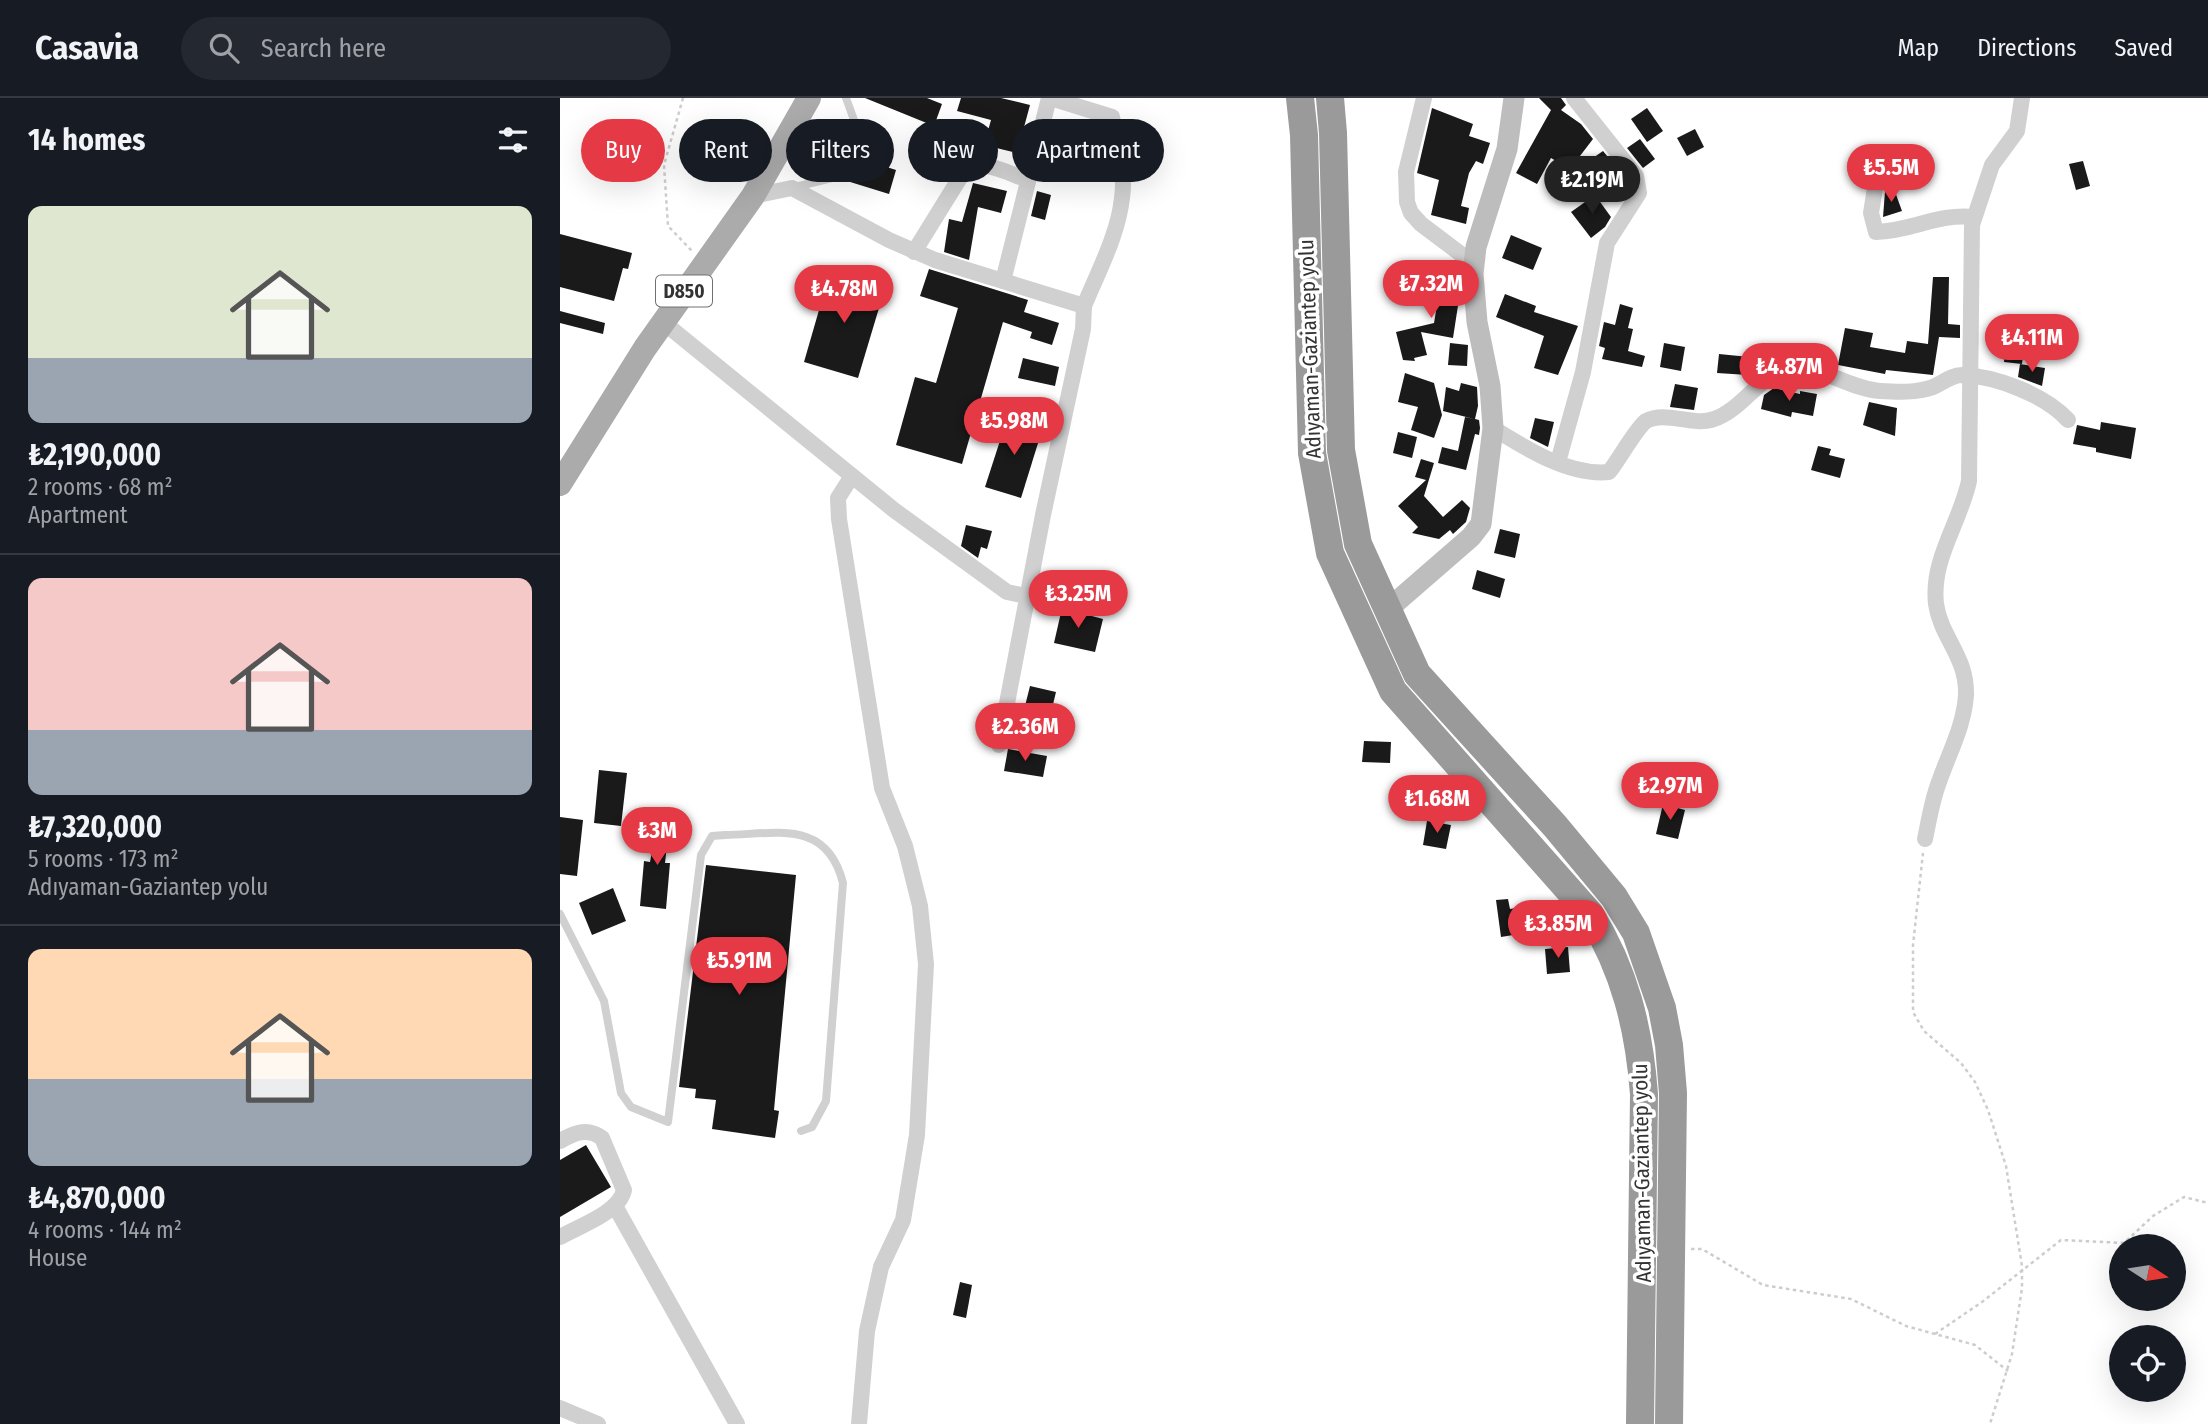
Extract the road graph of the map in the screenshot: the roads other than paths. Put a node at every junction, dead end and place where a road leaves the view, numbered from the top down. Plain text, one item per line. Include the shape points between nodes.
1 (809, 98) edge
2 (846, 98) edge
3 (1050, 98) edge
4 (1300, 98) edge
5 (1330, 98) edge
6 (1424, 98) edge
7 (1514, 98) edge
8 (1574, 98) edge
9 (2022, 98) edge
10 (1044, 119) edge
11 (1012, 175) edge
12 (1028, 182) edge
13 (1876, 182) dead end
14 (792, 188) junction
15 (753, 196) junction
16 (1974, 217) junction
17 (1905, 229) junction
18 (1907, 246) dead end
19 (914, 251) junction
20 (1474, 264) junction
21 (1003, 281) junction
22 (1084, 306) junction
23 (663, 322) junction
24 (1972, 377) junction
25 (2068, 421) dead end
26 (1493, 428) junction
27 (1558, 462) junction
28 (852, 477) junction
29 (560, 484) edge
30 (1027, 596) junction
31 (1387, 610) junction
32 (999, 745) dead end
33 (1925, 839) road end
34 (560, 914) edge
35 (801, 1131) dead end
36 (560, 1141) edge
37 (615, 1206) junction
38 (560, 1237) edge
39 (560, 1408) edge
40 (598, 1424) edge
41 (737, 1424) edge
42 (859, 1424) edge
43 (1640, 1424) edge
44 (1669, 1424) edge

1 - 15 main road, D850
2 - 14 lane via 858,131 841,170 832,178
3 - 10 street
3 - 22 street via 1112,117 1119,154 1123,196 1117,225
4 - 43 highway, Adıyaman-Gaziantep yolu via 1312,453 1331,553 1393,691 1590,914 1610,946 1634,1015 1644,1094
5 - 31 highway, Adıyaman-Gaziantep yolu via 1341,450 1358,544
6 - 20 street via 1406,172 1407,202 1422,224
7 - 20 street via 1507,149
8 - 27 street via 1640,185 1607,243 1583,372
9 - 16 street via 2017,131 1992,166
11 - 19 street via 973,164 966,168
12 - 21 street
13 - 17 street via 1871,213 1876,232
14 - 15 street
14 - 19 street
15 - 23 main road, D850
16 - 17 street via 1952,215
16 - 24 street via 1969,298
17 - 18 street
19 - 21 street
20 - 26 street via 1476,322 1490,386
21 - 22 street
22 - 30 street
23 - 28 street
23 - 29 main road, D850
24 - 25 street via 1999,382 2059,411
24 - 27 street via 1947,378 1923,390 1880,391 1854,388 1812,369 1793,368 1774,374 1729,412 1712,420 1656,418 1645,422 1609,472 1586,472
24 - 33 street via 1969,481 1939,559 1936,601 1939,619 1960,656 1966,697
26 - 27 street
26 - 31 street via 1482,524
28 - 30 street via 1007,592
28 - 42 street via 838,498 839,519 883,788 917,894 926,964 917,1135 902,1220 881,1267 867,1331
30 - 32 street
31 - 44 highway, Adıyaman-Gaziantep yolu via 1418,674 1614,897 1651,969 1669,1045 1673,1093
34 - 35 lane via 604,1001 621,1093 631,1107 668,1122 701,855 706,845 712,836 724,835 806,834 819,841 835,858 843,883 826,1101 812,1128
36 - 37 street via 585,1131 601,1138 622,1180 622,1199
37 - 38 street
37 - 41 street
39 - 40 street

